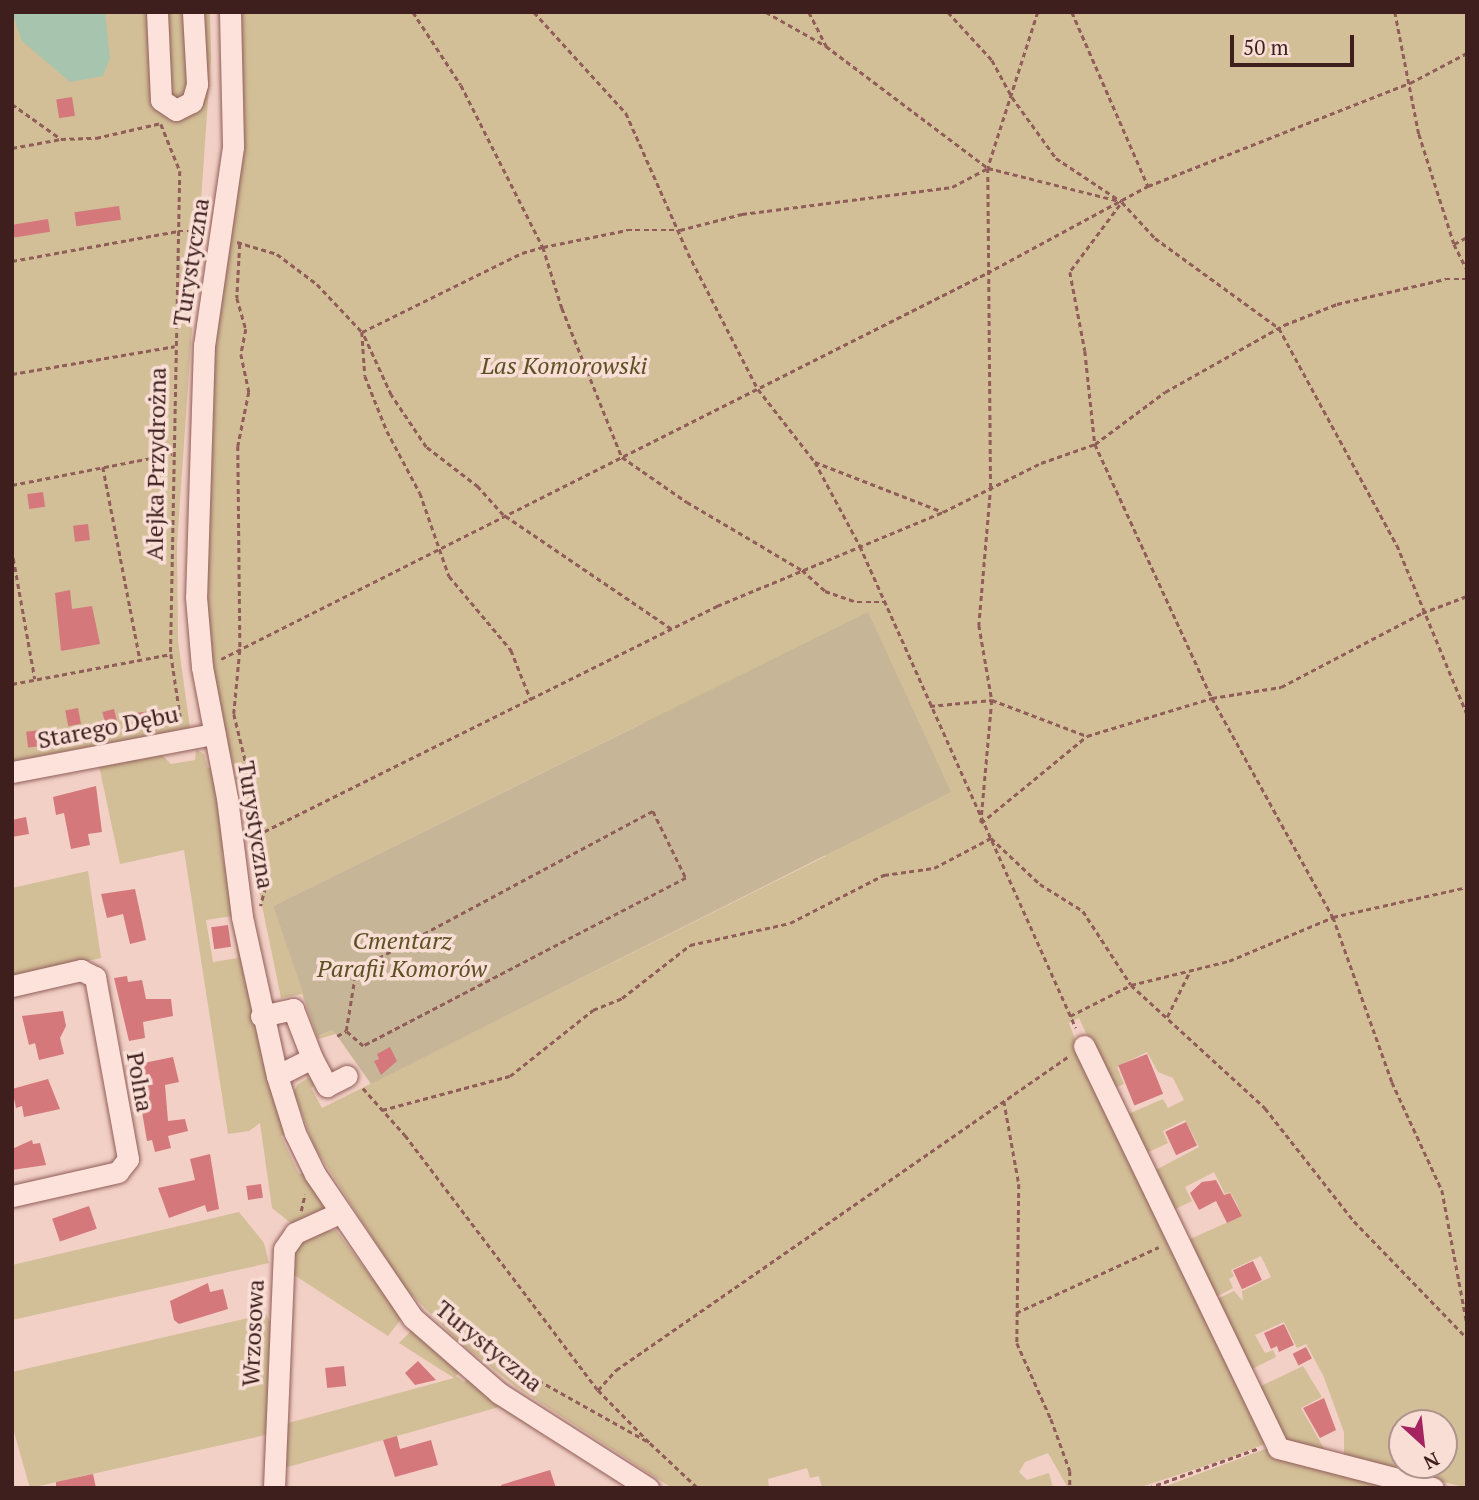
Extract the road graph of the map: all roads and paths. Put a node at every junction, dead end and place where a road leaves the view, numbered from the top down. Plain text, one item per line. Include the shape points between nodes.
1 (157, 12) edge
2 (193, 12) edge
3 (230, 12) edge
4 (414, 12) edge
5 (534, 12) edge
6 (766, 12) edge
7 (809, 12) edge
8 (948, 12) edge
9 (1038, 12) edge
10 (1072, 12) edge
11 (1395, 12) edge
12 (826, 46) junction
13 (1467, 53) edge
14 (1410, 83) junction
15 (1012, 97) junction
16 (12, 104) edge
17 (61, 139) junction
18 (12, 148) edge
19 (988, 168) junction
20 (1149, 186) junction
21 (1122, 202) junction
22 (680, 230) junction
23 (178, 231) junction
24 (197, 231) dead end
25 (1467, 237) edge
26 (231, 240) junction
27 (1454, 244) junction
28 (543, 247) junction
29 (12, 261) edge
30 (1467, 269) edge
31 (987, 273) junction
32 (1467, 279) edge
33 (1279, 328) junction
34 (362, 332) junction
35 (175, 346) junction
36 (12, 374) edge
37 (758, 389) junction
38 (1095, 444) junction
39 (172, 454) junction
40 (622, 457) junction
41 (815, 461) junction
42 (103, 467) junction
43 (12, 485) edge
44 (991, 486) junction
45 (943, 512) junction
46 (503, 515) junction
47 (860, 546) junction
48 (440, 548) junction
49 (12, 550) edge
50 (802, 570) junction
51 (1467, 596) edge
52 (885, 602) junction
53 (1422, 613) junction
54 (671, 629) junction
55 (240, 650) junction
56 (172, 654) junction
57 (140, 659) junction
58 (202, 667) junction
59 (35, 679) junction
60 (12, 684) edge
61 (1212, 698) junction
62 (531, 700) junction
63 (992, 700) junction
64 (930, 706) junction
65 (1467, 714) edge
66 (182, 725) dead end
67 (214, 734) junction
68 (1087, 736) junction
69 (12, 772) edge
70 (981, 823) junction
71 (263, 833) junction
72 (992, 838) junction
73 (248, 839) dead end
74 (1467, 887) edge
75 (259, 909) dead end
76 (1333, 917) junction
77 (1190, 971) junction
78 (1131, 985) junction
79 (12, 986) edge
80 (261, 1016) junction
81 (1070, 1016) junction
82 (1167, 1017) junction
83 (346, 1031) junction
84 (337, 1036) dead end
85 (1084, 1046) junction
86 (312, 1058) junction
87 (277, 1076) junction
88 (355, 1082) joint
89 (1004, 1100) junction
90 (382, 1110) junction
91 (305, 1191) dead end
92 (12, 1196) edge
93 (339, 1213) junction
94 (293, 1235) junction
95 (1175, 1240) junction
96 (1016, 1313) junction
97 (1467, 1324) edge
98 (1467, 1338) edge
99 (465, 1339) dead end
100 (598, 1390) junction
101 (650, 1443) junction
102 (1275, 1445) junction
103 (274, 1488) edge
104 (648, 1488) edge
105 (698, 1488) edge
106 (1070, 1488) edge
107 (1148, 1488) edge
108 (1433, 1488) edge

1 - 2 street via 161,100 176,110 185,108 195,94
3 - 26 street, Turystyczna
4 - 28 path via 461,85
5 - 22 path via 626,113
6 - 12 path
7 - 12 path
8 - 15 path via 992,60
9 - 15 path
10 - 20 path
11 - 14 path
12 - 19 path
13 - 14 path
14 - 20 path
14 - 27 path via 1419,134
15 - 19 path
15 - 21 path via 1056,158
16 - 17 path
17 - 18 path
17 - 23 path, Alejka Przydrożna via 96,138 161,123 180,171
19 - 21 path
19 - 22 path via 952,187 742,214
19 - 31 path
20 - 21 path
21 - 31 path
21 - 33 path via 1155,238
21 - 38 path via 1070,272 1086,351
22 - 28 path via 627,230
22 - 37 path
23 - 24 path
23 - 29 path
23 - 35 path, Alejka Przydrożna
25 - 27 path
26 - 34 path via 277,254 317,284
26 - 55 path via 237,298 246,329 241,354 249,393 237,469
26 - 58 street, Turystyczna via 204,345 196,597
27 - 30 path
28 - 34 path
28 - 40 path via 562,308
31 - 37 path
31 - 44 path
32 - 33 path via 1445,279 1337,304
33 - 38 path via 1165,392
33 - 53 path via 1397,545
34 - 46 path via 391,395 426,447 478,487
34 - 48 path via 365,376 420,493
35 - 36 path
35 - 39 path, Alejka Przydrożna
37 - 40 path
37 - 41 path
38 - 44 path
38 - 61 path
39 - 42 path
39 - 56 path, Alejka Przydrożna
40 - 46 path
40 - 50 path via 687,502
41 - 45 path
41 - 47 path
42 - 43 path
42 - 57 path
44 - 45 path
44 - 63 path via 979,625
45 - 47 path
46 - 48 path
46 - 54 path
47 - 50 path
47 - 52 path
48 - 55 path
48 - 62 path via 449,576 511,650
49 - 59 path
50 - 52 path via 825,592 857,602
50 - 54 path
51 - 53 path
52 - 64 path
53 - 61 path via 1281,687
53 - 65 path
54 - 62 path
55 - 58 path
55 - 71 path via 234,714
56 - 57 path
56 - 66 path, Alejka Przydrożna
57 - 59 path
58 - 67 street, Turystyczna
59 - 60 path
61 - 68 path
61 - 76 path
62 - 71 path
63 - 64 path
63 - 68 path
63 - 70 path
64 - 70 path
67 - 69 street, Starego Dębu
67 - 80 street, Turystyczna
68 - 70 path
70 - 72 path
71 - 73 path
71 - 75 path via 268,879
72 - 78 path via 1040,884 1083,911
72 - 81 path
72 - 90 path via 934,868 884,875 790,923 690,945 622,998 593,1010 510,1076
74 - 76 path
76 - 77 path via 1229,961
76 - 97 path via 1392,1082 1442,1190
77 - 78 path
77 - 82 path
78 - 81 path
78 - 82 path
79 - 92 street, Polna via 81,970 95,976 128,1159 118,1172
80 - 86 street via 293,1009
80 - 87 street, Turystyczna
81 - 85 path
82 - 98 path via 1265,1108 1354,1221
83 - 83 path via 363,1046 687,878 653,811 356,970
83 - 84 path
85 - 89 path
85 - 95 street
86 - 87 street
86 - 88 street via 327,1086
87 - 93 street, Turystyczna via 297,1138
88 - 90 path
89 - 96 path via 1019,1184
89 - 100 path via 616,1370
90 - 100 path
91 - 94 path
93 - 94 street
93 - 104 street, Turystyczna via 393,1293 445,1349 499,1393
94 - 103 street, Wrzosowa via 283,1256
95 - 96 path
95 - 102 street
96 - 106 path via 1017,1343 1051,1419 1070,1471
99 - 101 path
100 - 101 path
101 - 105 path
102 - 107 path
102 - 108 street

